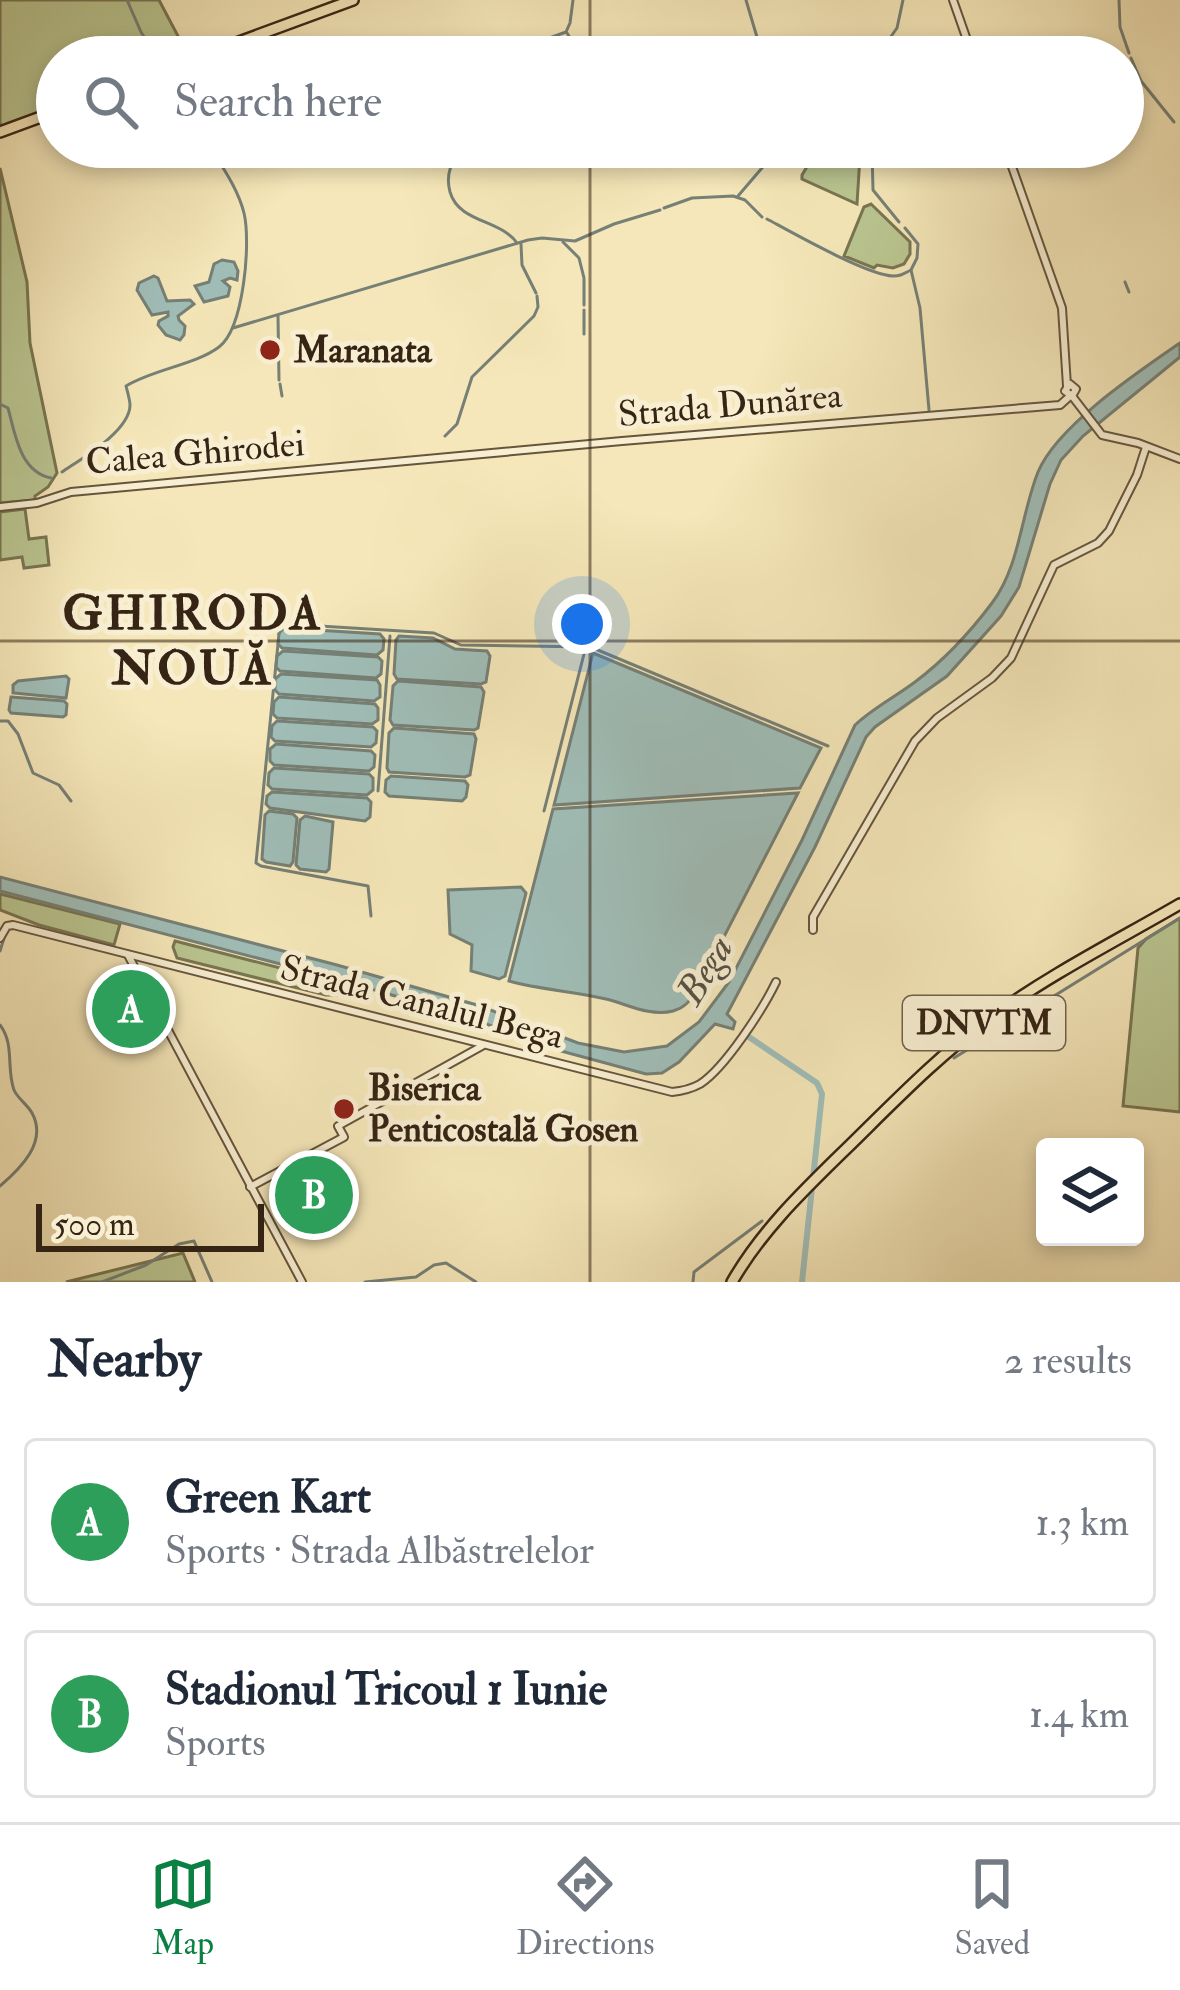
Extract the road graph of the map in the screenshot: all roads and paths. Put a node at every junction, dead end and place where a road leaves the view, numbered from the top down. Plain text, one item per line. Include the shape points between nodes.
1 (353, 0) edge
2 (364, 0) edge
3 (953, 0) edge
4 (256, 36) edge
5 (267, 36) edge
6 (966, 36) edge
7 (36, 121) edge
8 (0, 134) edge
9 (1012, 168) edge
10 (1071, 394) junction
11 (1146, 447) junction
12 (1180, 459) edge
13 (398, 462) joint
14 (0, 507) edge
15 (1180, 904) edge
16 (813, 930) dead end
17 (0, 938) edge
18 (128, 955) junction
19 (776, 982) dead end
20 (482, 1046) junction
21 (250, 1187) junction
22 (302, 1282) edge
23 (732, 1282) edge

1 - 4 main road
2 - 5 main road
3 - 6 street
7 - 8 main road
9 - 10 street via 1062,308
10 - 11 street via 1100,432
10 - 13 street, Strada Dunărea via 1060,405
11 - 12 street
11 - 16 street via 1109,531 1052,568 1011,658 908,752 813,917
13 - 14 street, Calea Ghirodei via 71,492
15 - 23 main road, DNVTM via 986,1021 800,1193
17 - 18 street, Strada Canalul Bega via 13,925
18 - 20 street, Strada Canalul Bega
18 - 21 street
19 - 20 street, Strada Canalul Bega via 712,1073 685,1090
20 - 21 street via 338,1126 344,1137
21 - 22 street

